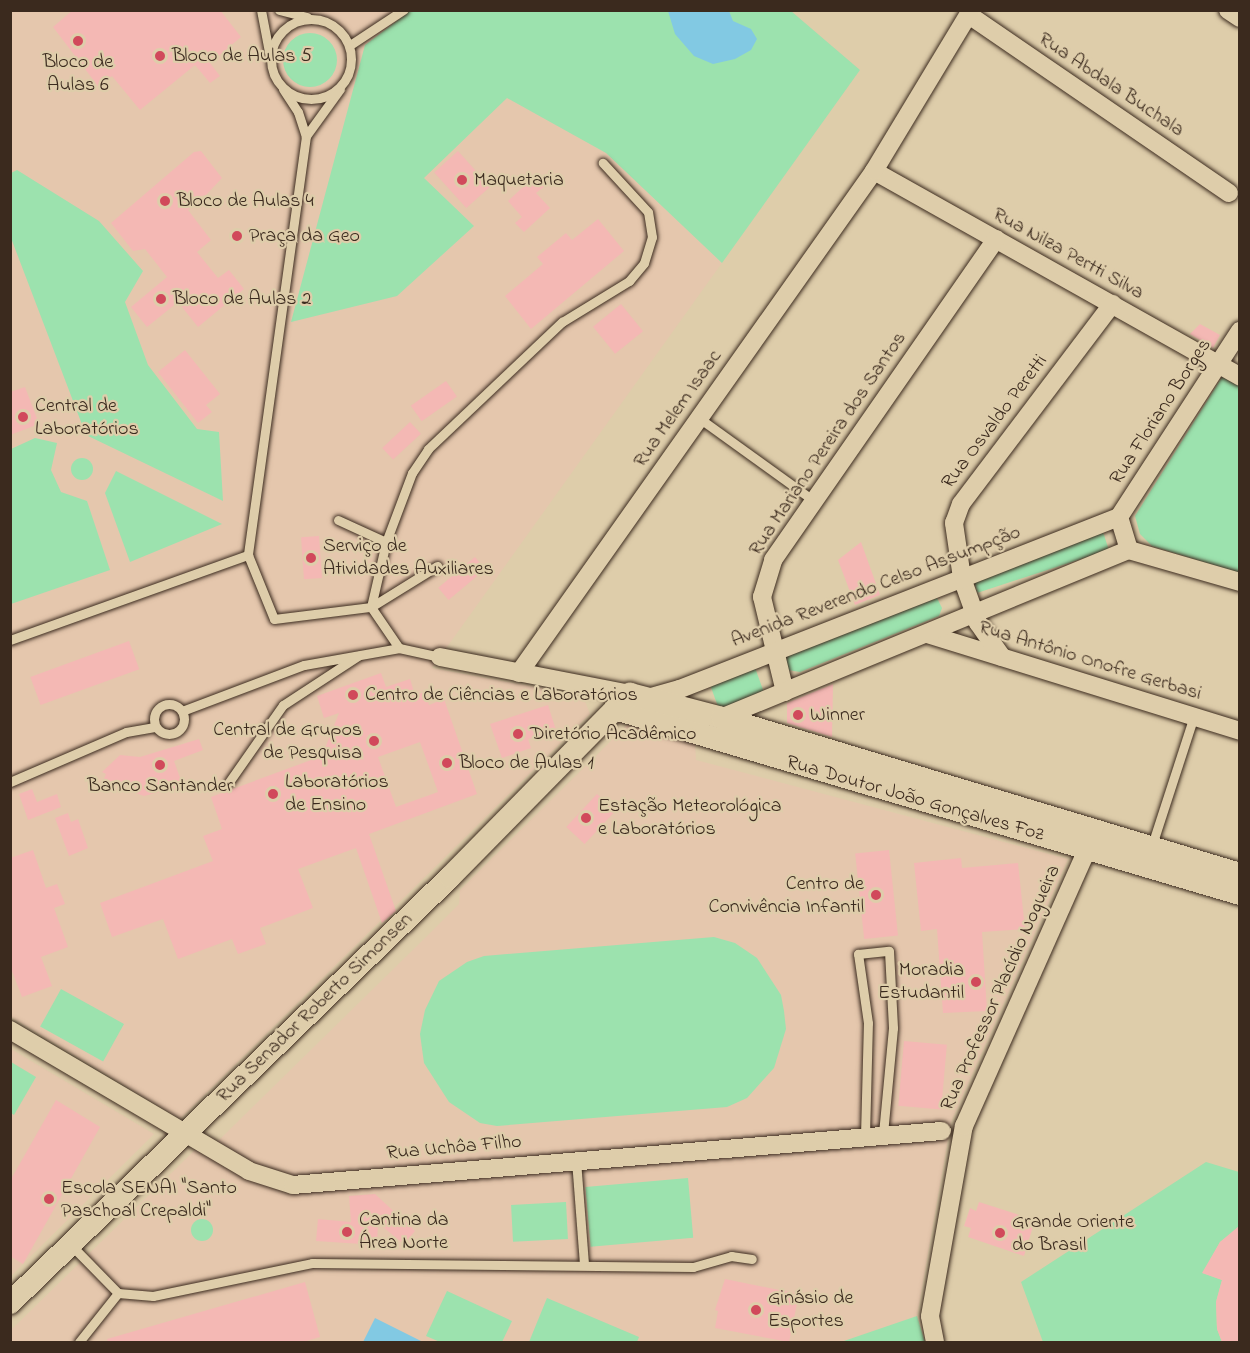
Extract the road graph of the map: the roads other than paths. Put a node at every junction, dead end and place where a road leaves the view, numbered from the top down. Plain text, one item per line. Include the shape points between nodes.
1 (261, 10) edge
2 (279, 10) edge
3 (403, 10) edge
4 (1228, 10) edge
5 (970, 13) edge
6 (309, 18) junction
7 (1239, 18) edge
8 (350, 45) junction
9 (270, 60) junction
10 (341, 87) junction
11 (283, 89) junction
12 (306, 136) junction
13 (603, 163) dead end
14 (874, 171) junction
15 (1228, 193) dead end
16 (996, 239) junction
17 (1112, 304) junction
18 (1239, 331) edge
19 (1220, 364) junction
20 (1239, 376) edge
21 (699, 418) junction
22 (814, 501) junction
23 (1119, 516) junction
24 (338, 520) dead end
25 (386, 542) junction
26 (1130, 550) junction
27 (248, 555) junction
28 (437, 566) dead end
29 (962, 578) junction
30 (1239, 582) edge
31 (371, 607) junction
32 (975, 614) junction
33 (927, 634) junction
34 (10, 640) edge
35 (399, 648) junction
36 (773, 650) junction
37 (360, 655) junction
38 (441, 657) joint
39 (1002, 657) junction
40 (519, 673) junction
41 (785, 692) junction
42 (631, 700) junction
43 (182, 711) junction
44 (1194, 716) junction
45 (722, 718) junction
46 (155, 727) junction
47 (674, 728) junction
48 (1239, 731) edge
49 (10, 782) edge
50 (229, 782) dead end
51 (1091, 840) junction
52 (1151, 848) junction
53 (1239, 874) edge
54 (1239, 894) edge
55 (10, 1030) edge
56 (942, 1131) dead end
57 (186, 1134) junction
58 (874, 1135) junction
59 (576, 1160) junction
60 (71, 1245) junction
61 (752, 1259) dead end
62 (584, 1264) junction
63 (118, 1293) junction
64 (11, 1302) edge
65 (79, 1342) edge
66 (935, 1342) edge

1 - 9 lane
2 - 6 lane
3 - 8 lane
4 - 7 street
5 - 14 street, Rua Melem Isaac
5 - 15 street, Rua Abdala Buchala
6 - 8 lane via 329,22
6 - 9 lane via 288,25 276,39
8 - 10 lane via 351,67
9 - 11 lane
10 - 11 lane via 322,98 299,98
10 - 12 lane
11 - 12 lane via 298,112
12 - 27 lane
13 - 25 lane via 648,212 652,237 644,263 629,281 562,322 428,449 412,473
14 - 16 street, Rua Nilza Pertti Silva
14 - 21 street, Rua Melem Isaac
16 - 17 street, Rua Nilza Pertti Silva
16 - 22 street, Rua Mariano Pereira dos Santos
17 - 19 street, Rua Nilza Pertti Silva
17 - 29 street, Rua Osvaldo Peretti via 961,504 954,523
18 - 19 street, Rua Floriano Borges
19 - 20 street, Rua Nilza Pertti Silva
19 - 23 street, Rua Floriano Borges
21 - 22 lane
21 - 40 street, Rua Melem Isaac
22 - 36 street, Rua Mariano Pereira dos Santos via 773,560 765,580 762,597
23 - 26 street
23 - 29 street, Avenida Reverendo Celso Assumpção
24 - 25 lane
25 - 31 lane
26 - 30 street
26 - 32 street
27 - 31 lane via 274,619
27 - 34 lane
28 - 31 lane
29 - 32 street, Rua Osvaldo Peretti
29 - 36 street, Avenida Reverendo Celso Assumpção
31 - 35 lane
32 - 33 street
32 - 39 street, Rua Osvaldo Peretti via 988,641
33 - 39 street, Rua Antônio Onofre Gerbasi
33 - 41 street
35 - 37 lane
35 - 38 lane
36 - 41 street, Rua Mariano Pereira dos Santos
36 - 42 street, Avenida Reverendo Celso Assumpção via 680,689
37 - 43 lane via 296,667
37 - 50 lane via 283,705
38 - 40 street
39 - 44 street, Rua Antônio Onofre Gerbasi
40 - 42 street via 601,689
41 - 45 street
42 - 45 street, Rua Doutor João Gonçalves Foz
42 - 47 street, Rua Doutor João Gonçalves Foz
42 - 57 street, Rua Senador Roberto Simonsen
43 - 46 lane via 184,723 176,732 165,734
43 - 46 lane via 173,704 161,705 154,715
44 - 48 street, Rua Antônio Onofre Gerbasi
44 - 52 lane
45 - 47 street
45 - 51 street, Rua Doutor João Gonçalves Foz
46 - 49 lane via 115,736
47 - 51 street, Rua Doutor João Gonçalves Foz
51 - 52 street, Rua Doutor João Gonçalves Foz
51 - 54 street, Rua Doutor João Gonçalves Foz
51 - 66 street, Rua Professor Placídio Nogueira via 964,1126 930,1316
52 - 53 street, Rua Doutor João Gonçalves Foz
55 - 57 street, Rua Uchôa Filho
56 - 58 street, Rua Uchôa Filho
57 - 59 street, Rua Uchôa Filho via 249,1171 293,1185
57 - 60 street, Rua Senador Roberto Simonsen
58 - 58 lane via 893,1028 889,951 858,954 868,1023
58 - 59 street, Rua Uchôa Filho
59 - 62 lane
60 - 63 lane
60 - 64 street, Rua Senador Roberto Simonsen
61 - 62 lane via 731,1256 693,1267
62 - 63 lane via 312,1263 153,1296
63 - 65 lane

